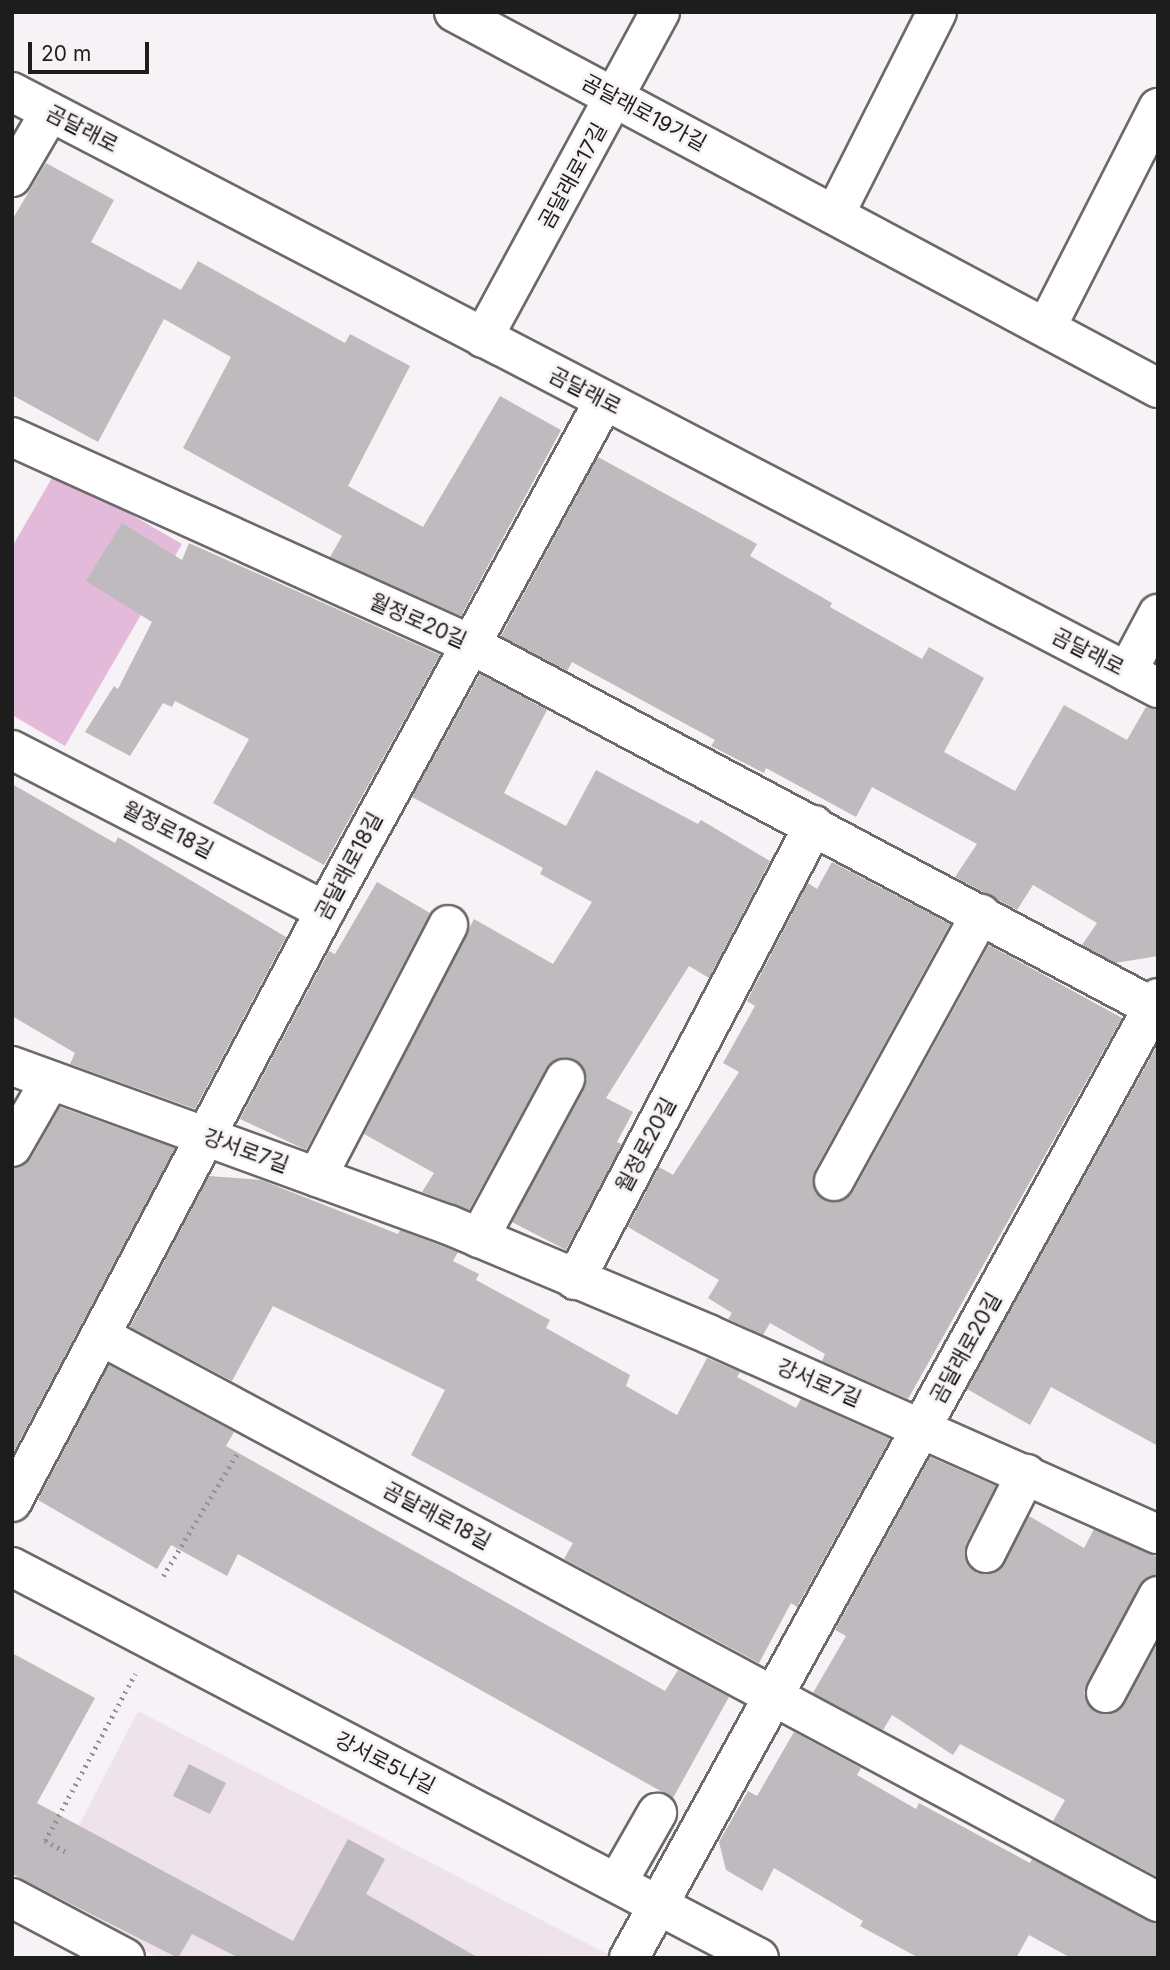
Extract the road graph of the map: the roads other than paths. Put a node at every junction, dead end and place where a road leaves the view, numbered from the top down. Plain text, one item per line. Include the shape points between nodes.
1 (454, 12) edge
2 (660, 12) edge
3 (937, 12) edge
4 (12, 93) edge
5 (616, 99) junction
6 (1158, 108) edge
7 (50, 112) junction
8 (12, 177) edge
9 (835, 214) junction
10 (1047, 326) junction
11 (483, 338) junction
12 (1158, 388) edge
13 (604, 401) junction
14 (12, 438) edge
15 (1158, 614) edge
16 (470, 643) junction
17 (1142, 680) edge
18 (12, 750) edge
19 (814, 825) junction
20 (325, 911) junction
21 (981, 914) junction
22 (448, 925) dead end
23 (1156, 1005) edge
24 (12, 1066) edge
25 (565, 1079) dead end
26 (50, 1081) junction
27 (207, 1137) junction
28 (12, 1147) edge
29 (317, 1177) junction
30 (834, 1181) dead end
31 (479, 1237) junction
32 (575, 1280) junction
33 (101, 1336) junction
34 (922, 1428) junction
35 (1026, 1474) junction
36 (12, 1502) edge
37 (1158, 1534) edge
38 (986, 1553) dead end
39 (12, 1567) edge
40 (1158, 1596) edge
41 (1106, 1693) dead end
42 (773, 1696) junction
43 (657, 1813) dead end
44 (617, 1883) junction
45 (12, 1898) edge
46 (1158, 1902) edge
47 (657, 1903) junction
48 (125, 1958) edge
49 (629, 1958) edge
50 (759, 1958) edge

1 - 5 street, 곰달래로19가길
2 - 5 street, 곰달래로17길
3 - 9 street
4 - 7 street, 곰달래로
5 - 9 street, 곰달래로19가길
5 - 11 street, 곰달래로17길
6 - 10 street
7 - 8 street
7 - 11 street, 곰달래로
9 - 10 street, 곰달래로19가길
10 - 12 street, 곰달래로19가길
11 - 13 street, 곰달래로
13 - 16 street, 곰달래로18길
13 - 17 street, 곰달래로
14 - 16 street, 월정로20길
15 - 17 street
16 - 19 street, 월정로20길
16 - 20 street, 곰달래로18길
18 - 20 street, 월정로18길
19 - 21 street, 월정로20길
19 - 32 street, 월정로20길
20 - 27 street, 곰달래로18길
21 - 23 street, 월정로20길
21 - 30 street
22 - 29 street
23 - 34 street, 곰달래로20길
24 - 26 street, 강서로7길
25 - 31 street
26 - 27 street, 강서로7길
26 - 28 street
27 - 29 street, 강서로7길
27 - 33 street, 곰달래로18길
29 - 31 street, 강서로7길
31 - 32 street, 강서로7길
32 - 34 street, 강서로7길
33 - 36 street, 곰달래로18길
33 - 42 street, 곰달래로18길
34 - 35 street, 강서로7길
34 - 42 street, 곰달래로20길
35 - 37 street, 강서로7길
35 - 38 street
39 - 44 street, 강서로5나길
40 - 41 street
42 - 46 street
42 - 47 street, 곰달래로20길
43 - 44 street
44 - 47 street, 강서로5나길
45 - 48 street
47 - 49 street, 곰달래로20길
47 - 50 street, 강서로5나길

